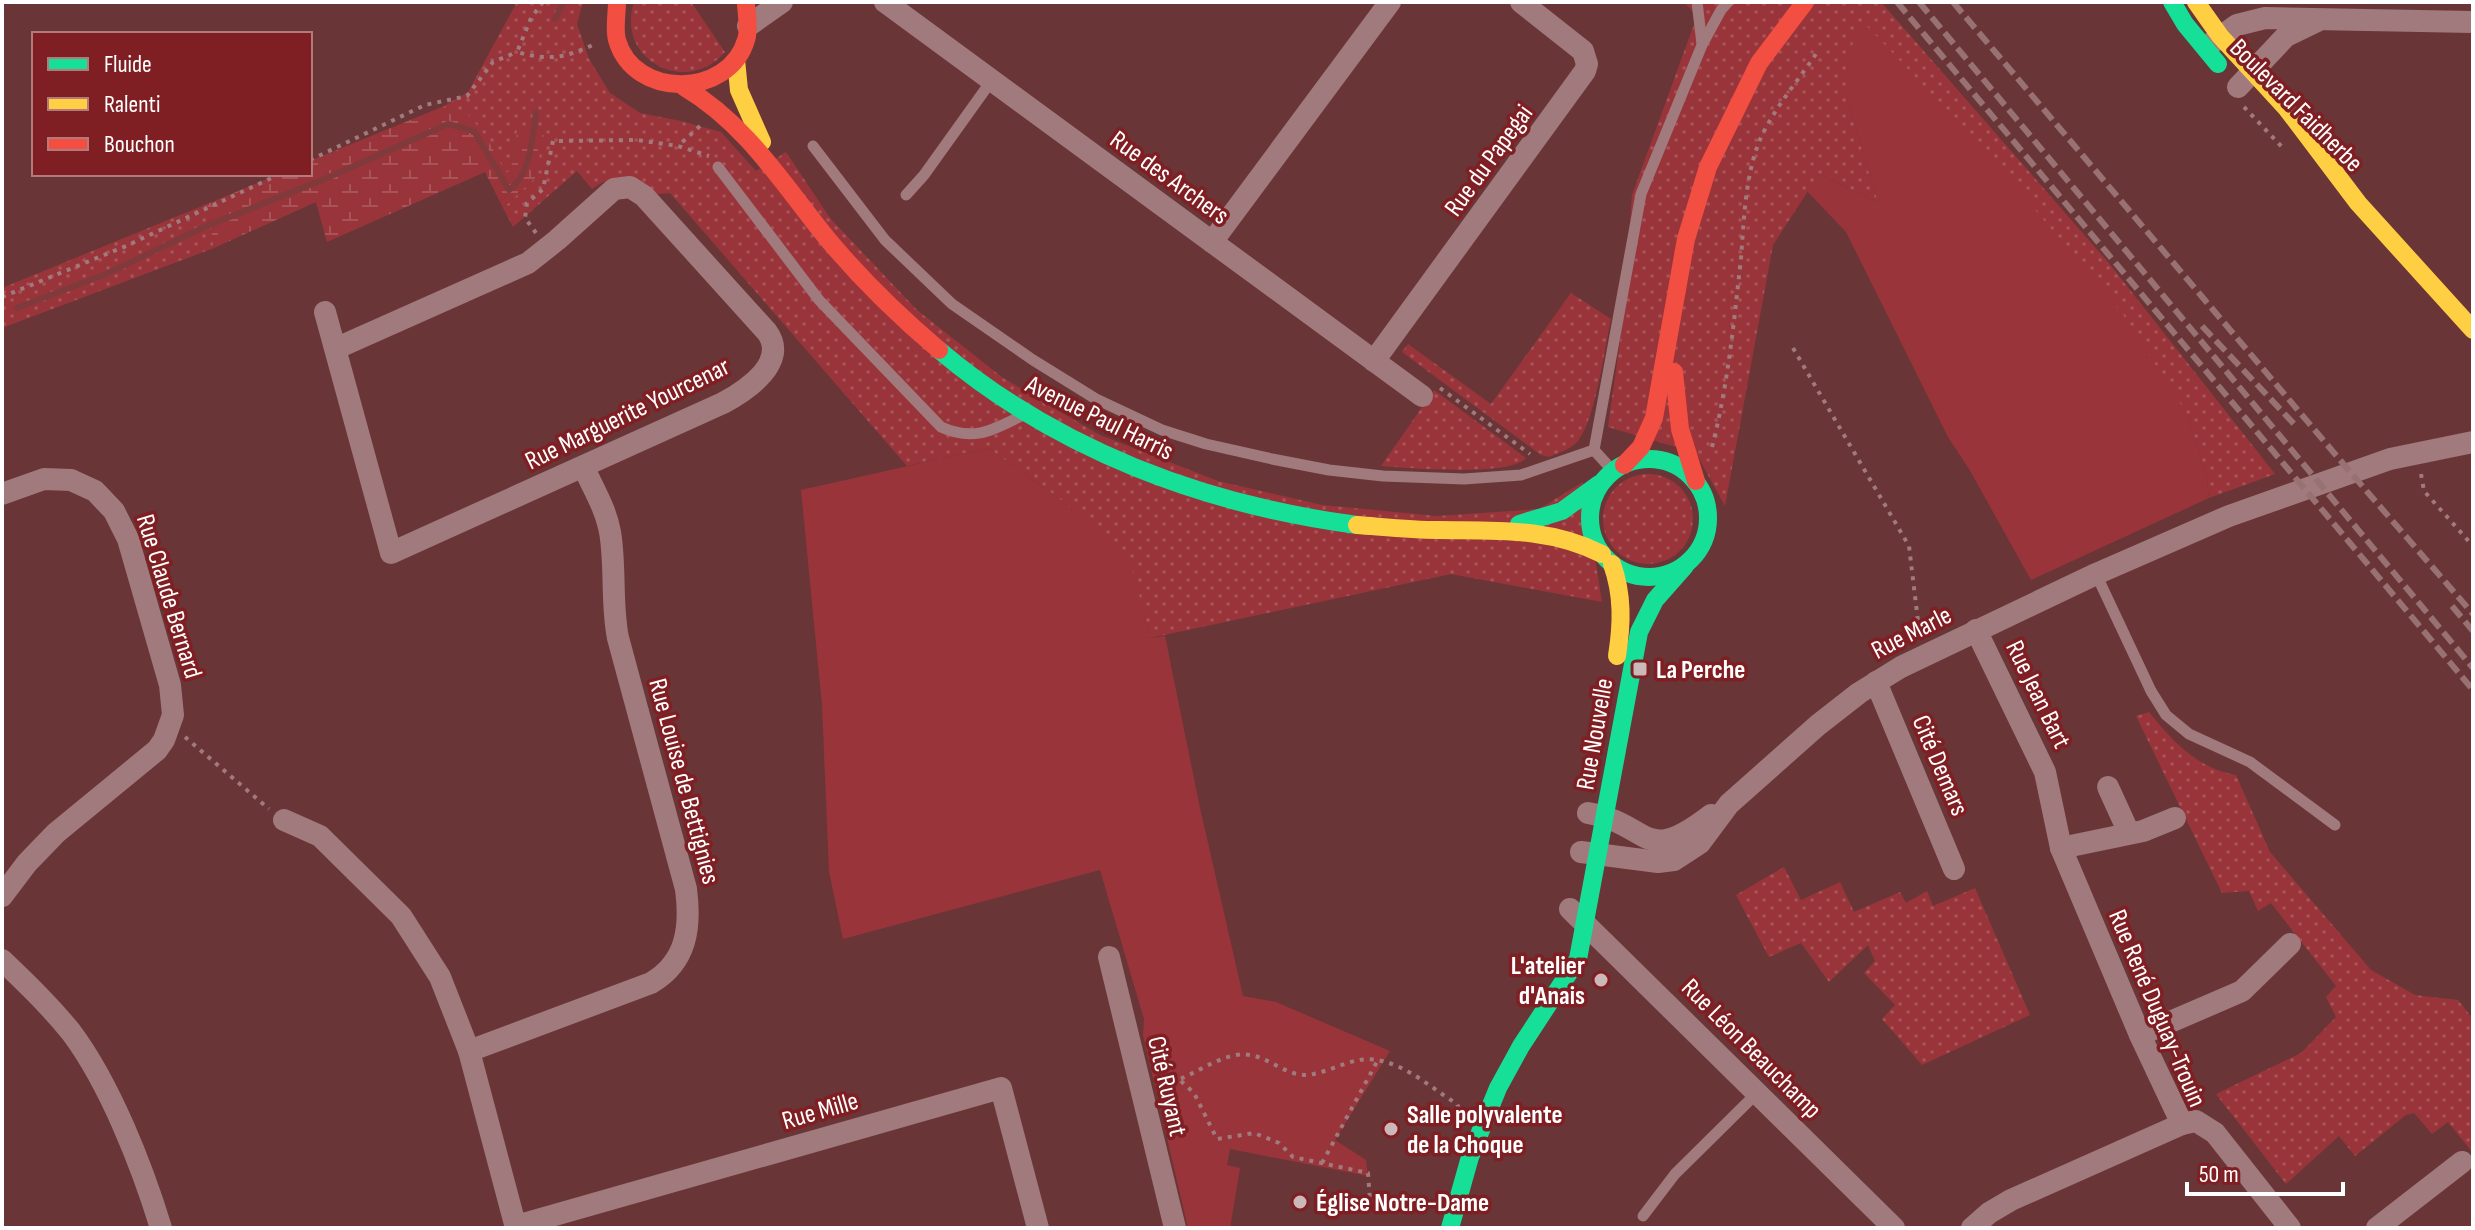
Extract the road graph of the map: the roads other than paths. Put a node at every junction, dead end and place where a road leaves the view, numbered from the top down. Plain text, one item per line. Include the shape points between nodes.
1 (617, 2) edge
2 (746, 2) edge
3 (782, 2) edge
4 (885, 2) edge
5 (1390, 2) edge
6 (1521, 2) edge
7 (1697, 2) edge
8 (1728, 2) edge
9 (1805, 2) edge
10 (2172, 2) edge
11 (2196, 2) edge
12 (2322, 19) junction
13 (2473, 22) edge
14 (748, 26) junction
15 (2212, 42) junction
16 (1702, 45) junction
17 (736, 60) junction
18 (992, 80) junction
19 (2246, 86) junction
20 (684, 87) junction
21 (2288, 139) dead end
22 (813, 146) dead end
23 (718, 167) road end
24 (780, 176) junction
25 (906, 195) dead end
26 (2358, 203) junction
27 (1212, 242) junction
28 (1675, 308) junction
29 (325, 312) dead end
30 (2473, 330) edge
31 (337, 348) junction
32 (1374, 361) junction
33 (1422, 396) dead end
34 (1027, 413) junction
35 (2473, 442) edge
36 (1594, 450) junction
37 (584, 468) junction
38 (1614, 472) junction
39 (1697, 483) junction
40 (2, 494) edge
41 (1485, 530) junction
42 (1607, 559) junction
43 (1685, 566) junction
44 (2096, 574) junction
45 (1976, 630) junction
46 (1876, 682) junction
47 (2049, 783) joint
48 (2108, 787) dead end
49 (1729, 804) junction
50 (1597, 814) junction
51 (2175, 818) dead end
52 (284, 820) road end
53 (2335, 825) dead end
54 (2129, 833) junction
55 (2061, 848) junction
56 (1590, 853) junction
57 (1954, 869) dead end
58 (2, 896) edge
59 (1578, 917) junction
60 (2290, 944) dead end
61 (1109, 957) dead end
62 (2, 960) edge
63 (2140, 1035) junction
64 (469, 1051) junction
65 (1757, 1093) junction
66 (2182, 1124) junction
67 (2462, 1162) dead end
68 (1643, 1216) dead end
69 (1442, 1224) edge
70 (516, 1227) edge
71 (161, 1228) edge
72 (1038, 1228) edge
73 (1175, 1228) edge
74 (1894, 1228) edge
75 (1972, 1228) edge
76 (2290, 1228) edge
77 (2377, 1228) edge

1 - 20 main road, Avenue Paul Harris via 615,31 622,51 639,72
2 - 14 main road, Avenue Paul Harris
3 - 14 street
4 - 18 street, Rue des Archers
5 - 27 street
6 - 32 street, Rue du Papegai via 1583,51 1585,71
7 - 16 lane
8 - 16 lane
9 - 28 main road, Avenue Paul Harris via 1759,63 1719,141 1692,215
10 - 15 main road, Boulevard Faidherbe via 2185,24
11 - 15 main road, Boulevard Faidherbe
12 - 13 street
12 - 15 street via 2250,20
12 - 19 street via 2286,36
14 - 17 main road, Avenue Paul Harris
15 - 19 main road, Boulevard Faidherbe
16 - 36 lane via 1637,209
17 - 20 main road via 716,78
17 - 24 main road, Avenue Paul Harris via 743,101
18 - 25 lane
18 - 27 street, Rue des Archers
19 - 26 main road, Boulevard Faidherbe via 2287,109
20 - 24 main road, Avenue Paul Harris via 722,113
21 - 26 main road, Boulevard Faidherbe
22 - 36 lane via 885,240 952,304 1084,392 1153,426 1263,458 1383,476 1521,475
23 - 34 lane via 819,300 941,427 960,435 983,433
24 - 34 main road, Avenue Paul Harris via 882,300 947,357
26 - 30 main road, Boulevard Faidherbe
27 - 32 street, Rue des Archers
28 - 38 main road, Avenue Paul Harris via 1654,418 1641,447
28 - 39 main road, Avenue Paul Harris via 1677,414
29 - 31 street, Rue Marguerite Yourcenar
31 - 37 street, Rue Marguerite Yourcenar via 391,553
31 - 37 street, Rue Marguerite Yourcenar via 528,263 608,192 622,187 638,191 767,332 774,345 771,362 735,396
32 - 33 street, Rue des Archers
34 - 41 main road, Avenue Paul Harris via 1124,463 1235,502 1354,524
35 - 44 street, Rue Marle via 2417,452 2298,491
36 - 38 lane
37 - 64 street, Rue Louise de Bettignies via 610,530 618,638 686,889 687,938 675,961 651,983
38 - 39 main road via 1640,460 1664,461
38 - 41 main road, Avenue Paul Harris via 1553,517
38 - 42 main road via 1595,496 1590,513 1592,531
39 - 43 main road via 1707,504 1708,527 1701,549
40 - 58 street, Rue Claude Bernard via 44,479 71,480 95,491 114,511 128,539 170,685 173,715 157,750 56,833
41 - 42 main road, Avenue Paul Harris via 1560,536
42 - 43 main road via 1633,575 1651,578
42 - 50 main road, Rue Nouvelle via 1620,589 1623,614
43 - 50 main road, Rue Nouvelle via 1655,600 1641,626
44 - 45 street, Rue Marle
44 - 53 lane via 2166,715 2189,734 2258,766
45 - 46 street, Rue Marle
45 - 47 street, Rue Jean Bart
46 - 49 street, Rue Marle
46 - 57 street, Cité Demars
47 - 55 street, Rue René Duguay-Trouin
48 - 54 street
49 - 50 street, Rue Marle via 1681,836 1661,841 1648,840
49 - 56 street, Rue Marle via 1700,843 1674,860
50 - 56 main road, Rue Nouvelle
51 - 54 street
52 - 64 street via 320,836 401,916 440,977
54 - 55 street
55 - 63 street, Rue René Duguay-Trouin
56 - 59 main road, Rue Nouvelle
59 - 65 street, Rue Léon Beauchamp
59 - 69 main road via 1551,978 1487,1078 1465,1123
59 - 69 main road via 1578,959 1521,1046
60 - 63 street via 2242,991
61 - 73 street, Cité Ruyant
62 - 71 street via 57,1016 93,1066
63 - 66 street, Rue René Duguay-Trouin
64 - 70 street, Rue Mille
65 - 68 lane via 1675,1174
65 - 74 street, Rue Léon Beauchamp
66 - 75 street, Rue René Duguay-Trouin via 2011,1200
66 - 76 street via 2196,1121 2210,1127
67 - 77 street
70 - 72 street, Rue Mille via 1001,1088

